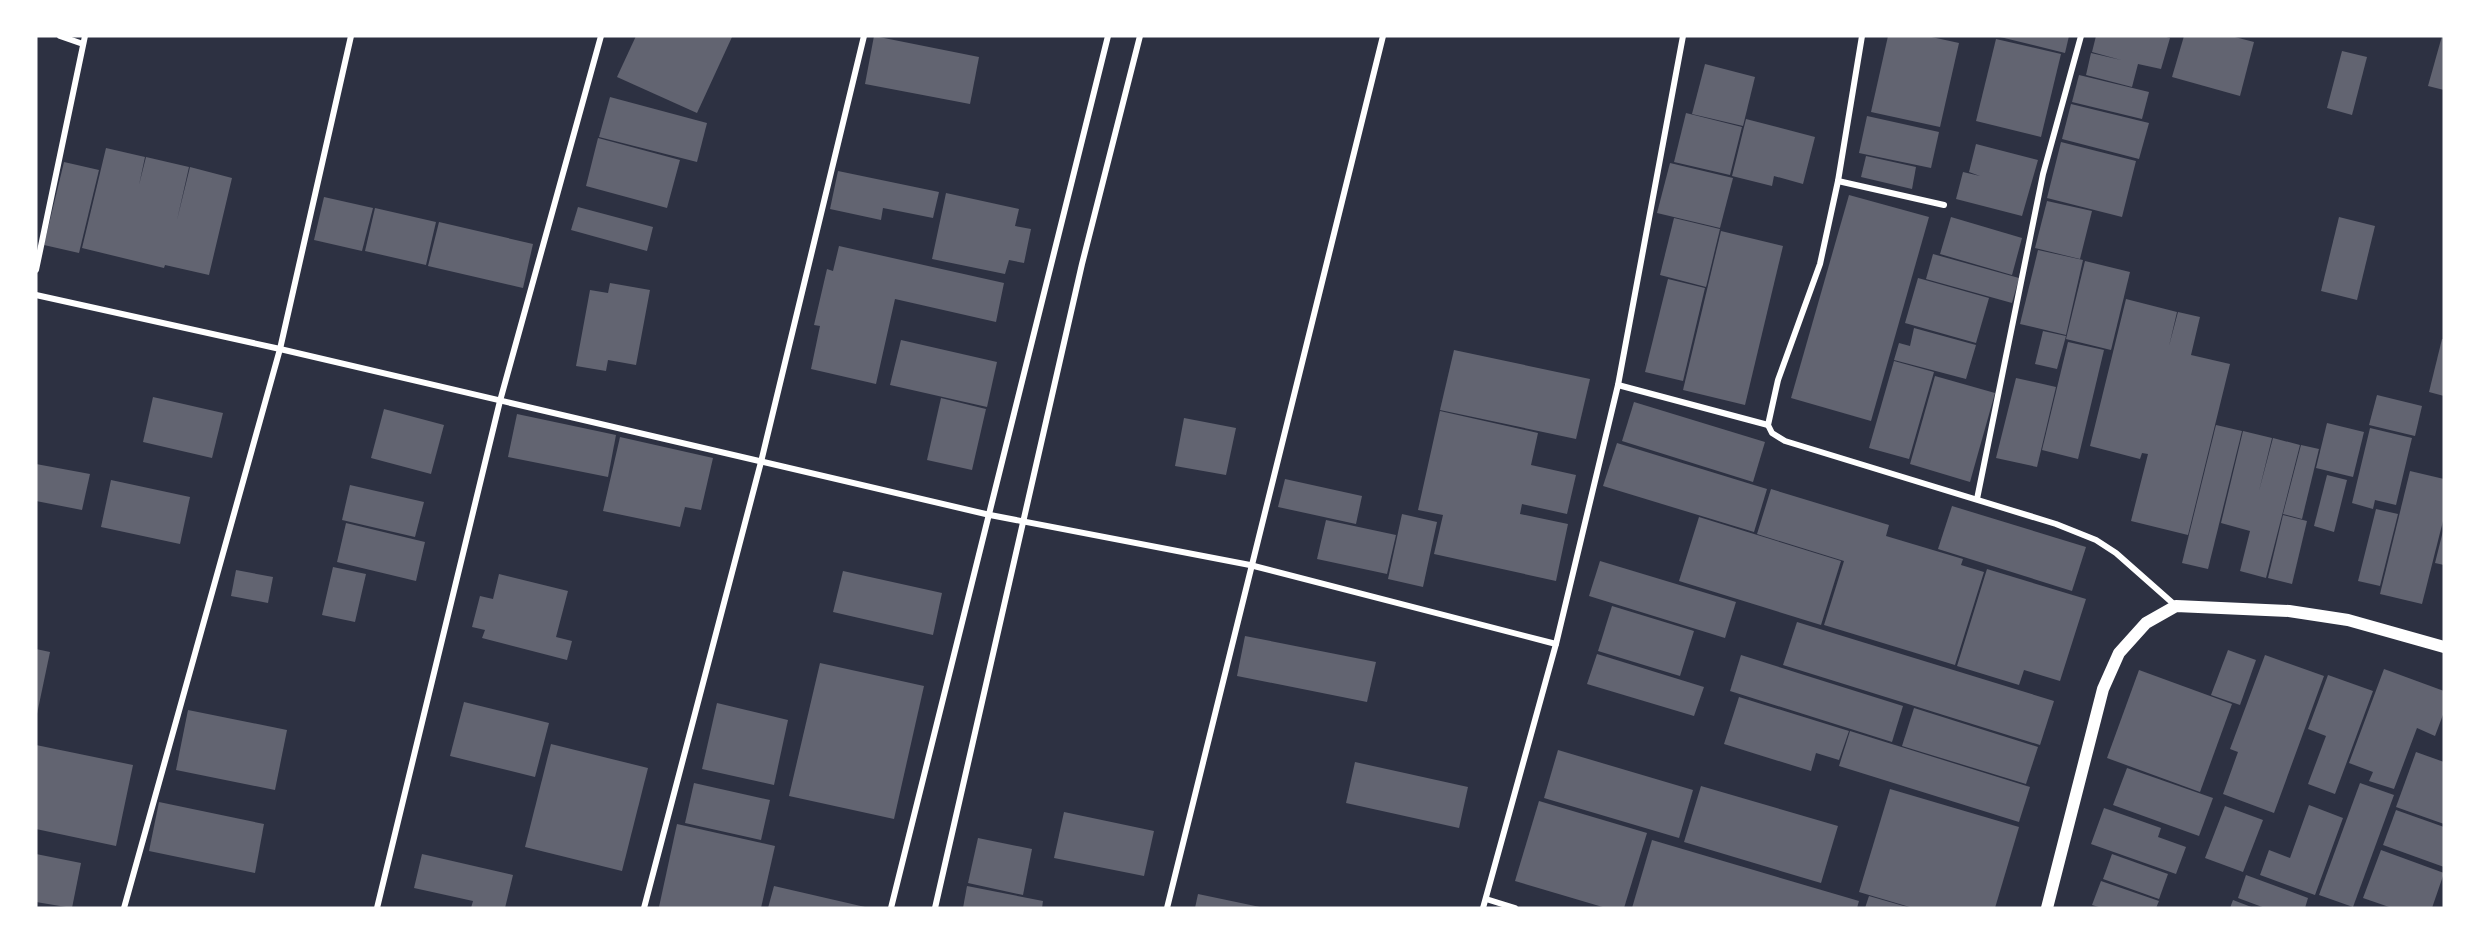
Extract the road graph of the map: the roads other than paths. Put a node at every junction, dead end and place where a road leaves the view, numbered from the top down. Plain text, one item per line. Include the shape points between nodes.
1 (60, 36) edge
2 (85, 36) edge
3 (351, 36) edge
4 (601, 36) edge
5 (864, 36) edge
6 (1108, 36) edge
7 (1140, 36) edge
8 (1383, 36) edge
9 (1683, 36) edge
10 (1862, 36) edge
11 (2081, 36) edge
12 (83, 44) junction
13 (1838, 181) junction
14 (1944, 205) dead end
15 (36, 270) edge
16 (36, 295) edge
17 (280, 349) junction
18 (1618, 385) junction
19 (500, 401) junction
20 (1768, 425) junction
21 (760, 462) junction
22 (1977, 499) junction
23 (990, 515) junction
24 (1025, 522) junction
25 (1250, 565) junction
26 (2176, 606) junction
27 (1556, 644) junction
28 (2444, 647) edge
29 (1486, 899) junction
30 (124, 908) edge
31 (377, 908) edge
32 (645, 908) edge
33 (891, 908) edge
34 (935, 908) edge
35 (1167, 908) edge
36 (1483, 908) edge
37 (1515, 908) edge
38 (2047, 908) edge

1 - 12 street
2 - 12 street
3 - 17 street
4 - 19 street
5 - 21 street
6 - 23 street
7 - 24 street via 1082,264
8 - 25 street
9 - 18 street
10 - 13 street
11 - 22 street via 2043,174
12 - 15 street
13 - 14 street
13 - 20 street via 1820,264 1778,380
16 - 17 street
17 - 19 street
17 - 30 street
18 - 20 street
18 - 27 street
19 - 21 street
19 - 31 street
20 - 22 street via 1772,433 1785,441
21 - 23 street
21 - 32 street
22 - 26 street via 2096,540
23 - 24 street
23 - 33 street
24 - 25 street
24 - 34 street
25 - 27 street
25 - 35 street
26 - 28 main road via 2289,611 2348,620
26 - 38 main road via 2146,623 2119,653 2103,689
27 - 29 street
29 - 36 street
29 - 37 street

